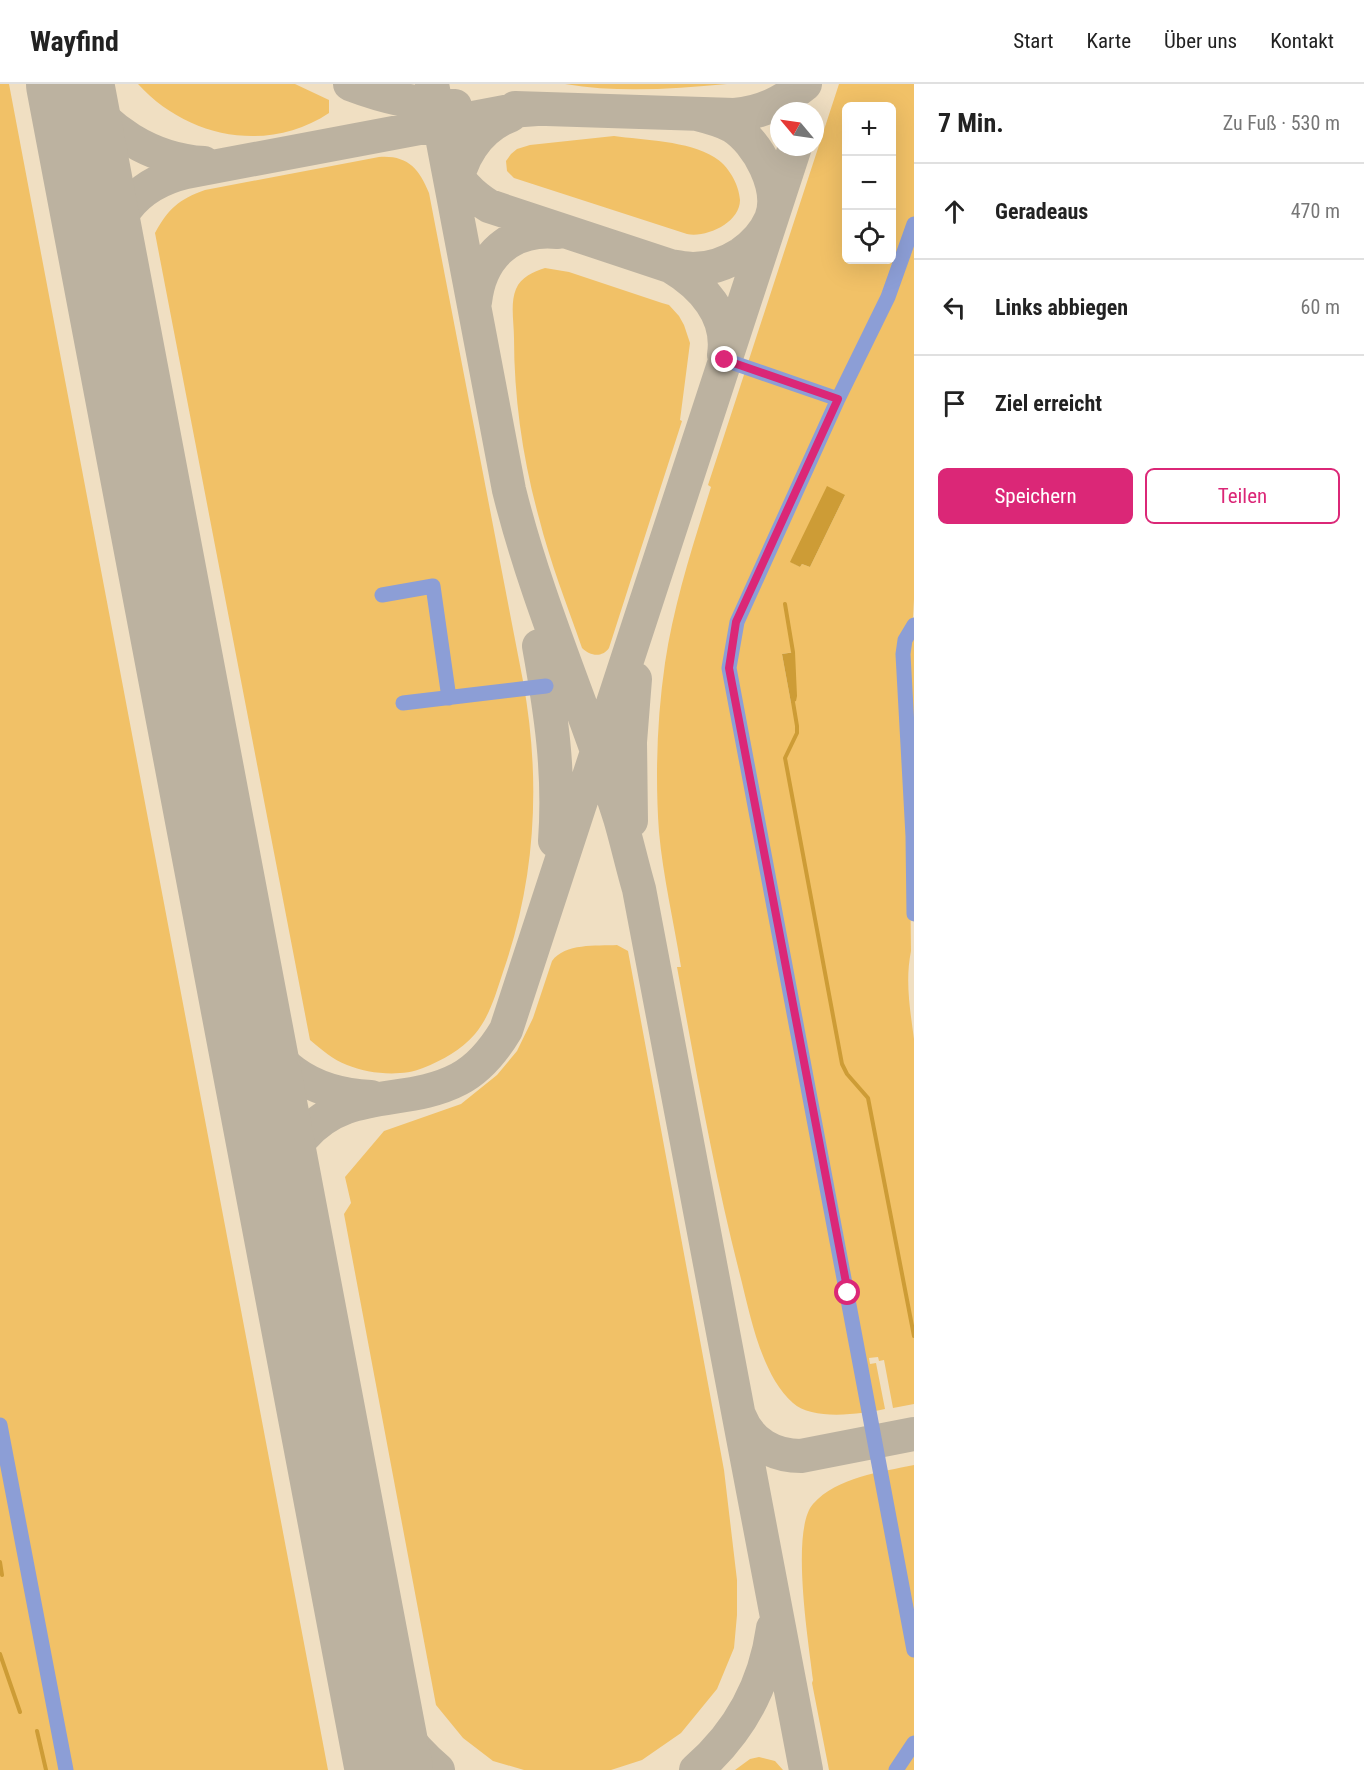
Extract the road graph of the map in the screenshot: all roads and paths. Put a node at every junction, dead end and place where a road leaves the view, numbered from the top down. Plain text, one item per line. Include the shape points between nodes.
1 (914, 224) edge
2 (725, 360) dead end
3 (838, 399) junction
4 (382, 595) dead end
5 (914, 625) edge
6 (546, 686) dead end
7 (449, 698) junction
8 (403, 703) dead end
9 (914, 914) edge
10 (0, 1425) edge
11 (914, 1650) edge
12 (914, 1743) edge
13 (66, 1770) edge
14 (896, 1770) edge

1 - 3 lane via 888,297
2 - 3 lane
3 - 11 lane via 736,622 729,668
4 - 7 lane via 433,586
5 - 9 lane via 905,640 903,654
6 - 7 lane
7 - 8 lane
10 - 13 lane
12 - 14 lane

